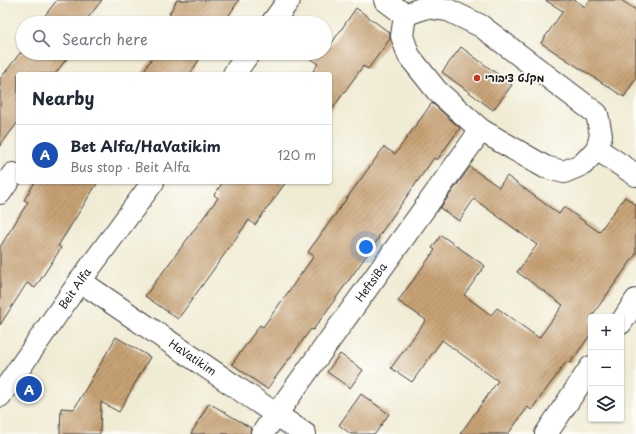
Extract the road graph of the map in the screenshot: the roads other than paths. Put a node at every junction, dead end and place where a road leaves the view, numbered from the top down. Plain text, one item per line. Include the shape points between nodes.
1 (289, 0) edge
2 (385, 0) edge
3 (405, 15) junction
4 (277, 16) edge
5 (244, 60) edge
6 (235, 72) edge
7 (480, 130) junction
8 (597, 149) junction
9 (13, 174) dead end
10 (636, 174) edge
11 (152, 184) edge
12 (0, 193) edge
13 (80, 281) junction
14 (636, 300) edge
15 (624, 318) edge
16 (588, 371) edge
17 (0, 396) edge
18 (275, 414) junction
19 (262, 434) edge
20 (305, 434) edge
21 (546, 434) edge

1 - 4 street
2 - 3 street
3 - 7 street via 402,36 410,56 437,92
3 - 8 street via 426,7 448,10 481,26 597,114 601,135
5 - 6 street
7 - 8 street via 545,167 564,172 583,164
7 - 18 street, HeftsiBa
8 - 10 street
9 - 12 street
11 - 13 street, Beit Alfa
13 - 17 street, Beit Alfa
13 - 18 street, HaVatikim
14 - 15 street
16 - 21 street
18 - 19 street, HeftsiBa
18 - 20 street, HaVatikim

